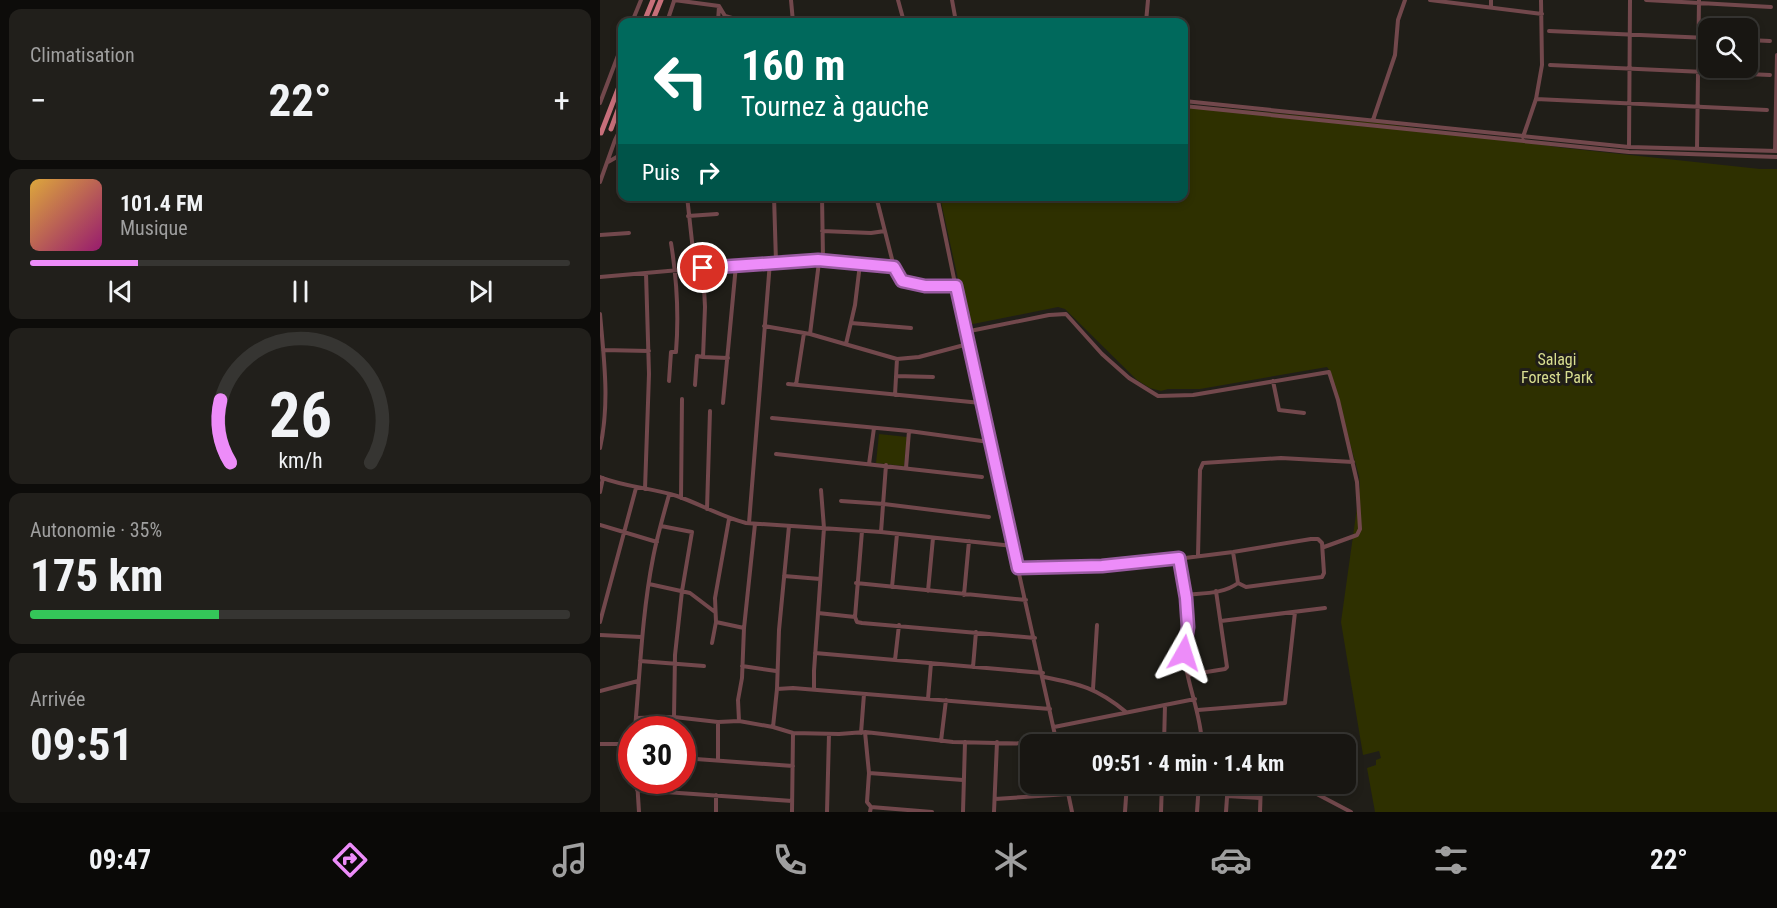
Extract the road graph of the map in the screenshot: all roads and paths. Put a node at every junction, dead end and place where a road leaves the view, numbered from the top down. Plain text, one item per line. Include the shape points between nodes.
1 (641, 0) edge
2 (653, 0) edge
3 (661, 0) edge
4 (674, 0) edge
5 (791, 0) edge
6 (898, 0) edge
7 (952, 0) edge
8 (1148, 0) edge
9 (1405, 0) edge
10 (1430, 0) edge
11 (1491, 0) edge
12 (1541, 0) edge
13 (1630, 0) edge
14 (1646, 0) edge
15 (1454, 1) edge
16 (1699, 2) edge
17 (718, 6) junction
18 (1491, 7) junction
19 (1771, 7) dead end
20 (1542, 14) junction
21 (634, 18) edge
22 (646, 18) edge
23 (654, 18) edge
24 (668, 18) edge
25 (718, 18) edge
26 (732, 18) edge
27 (793, 18) edge
28 (903, 18) edge
29 (955, 18) edge
30 (1146, 18) edge
31 (1699, 18) edge
32 (1549, 31) dead end
33 (1630, 34) junction
34 (1698, 37) edge
35 (1758, 40) edge
36 (1770, 41) dead end
37 (1777, 55) edge
38 (618, 62) edge
39 (1550, 65) dead end
40 (1777, 68) edge
41 (1631, 69) junction
42 (1698, 71) joint
43 (1758, 74) edge
44 (1770, 75) dead end
45 (618, 89) edge
46 (1536, 99) junction
47 (1188, 101) edge
48 (600, 103) edge
49 (1631, 104) junction
50 (1188, 106) edge
51 (1696, 106) junction
52 (618, 109) edge
53 (1767, 110) dead end
54 (1373, 120) junction
55 (610, 129) dead end
56 (601, 133) edge
57 (618, 135) edge
58 (1523, 137) junction
59 (1629, 147) junction
60 (1697, 149) junction
61 (1776, 151) edge
62 (611, 152) junction
63 (618, 153) edge
64 (618, 156) edge
65 (1777, 156) edge
66 (607, 162) junction
67 (600, 182) edge
68 (687, 201) edge
69 (774, 201) edge
70 (822, 201) edge
71 (877, 201) edge
72 (938, 201) edge
73 (717, 214) dead end
74 (688, 216) junction
75 (822, 231) junction
76 (885, 231) junction
77 (629, 233) dead end
78 (600, 235) edge
79 (671, 243) dead end
80 (820, 261) junction
81 (770, 262) junction
82 (776, 262) junction
83 (860, 264) junction
84 (736, 265) junction
85 (894, 267) junction
86 (703, 268) junction
87 (695, 269) junction
88 (675, 270) junction
89 (646, 273) junction
90 (600, 277) edge
91 (956, 286) junction
92 (600, 314) edge
93 (851, 323) junction
94 (764, 326) junction
95 (911, 328) dead end
96 (965, 332) junction
97 (804, 333) junction
98 (810, 334) junction
99 (846, 344) junction
100 (968, 344) junction
101 (603, 350) junction
102 (649, 351) junction
103 (703, 357) junction
104 (728, 358) junction
105 (897, 359) junction
106 (602, 361) edge
107 (896, 376) junction
108 (933, 377) dead end
109 (669, 381) dead end
110 (1273, 381) junction
111 (788, 384) dead end
112 (695, 385) dead end
113 (796, 385) junction
114 (895, 395) junction
115 (682, 399) dead end
116 (723, 403) dead end
117 (981, 403) junction
118 (710, 411) dead end
119 (1304, 412) dead end
120 (772, 418) dead end
121 (874, 428) junction
122 (909, 431) junction
123 (989, 442) junction
124 (600, 448) edge
125 (776, 454) dead end
126 (1353, 462) junction
127 (869, 464) junction
128 (886, 465) junction
129 (906, 468) junction
130 (982, 477) dead end
131 (602, 478) edge
132 (636, 488) junction
133 (645, 489) junction
134 (821, 490) dead end
135 (600, 492) edge
136 (669, 495) junction
137 (681, 498) junction
138 (841, 501) dead end
139 (884, 504) junction
140 (707, 509) junction
141 (988, 517) dead end
142 (729, 519) junction
143 (748, 523) junction
144 (756, 524) junction
145 (600, 525) edge
146 (661, 525) junction
147 (789, 526) junction
148 (824, 528) junction
149 (862, 531) junction
150 (881, 532) junction
151 (623, 534) junction
152 (897, 534) junction
153 (933, 538) junction
154 (969, 541) junction
155 (657, 542) junction
156 (1013, 546) junction
157 (1324, 547) junction
158 (1233, 552) junction
159 (1198, 556) junction
160 (1179, 558) junction
161 (1018, 568) junction
162 (784, 576) junction
163 (820, 579) junction
164 (1238, 582) junction
165 (856, 583) junction
166 (649, 584) junction
167 (892, 587) junction
168 (682, 591) junction
169 (928, 591) junction
170 (1216, 591) junction
171 (964, 595) junction
172 (1185, 595) junction
173 (1026, 600) junction
174 (1325, 608) dead end
175 (715, 612) junction
176 (1295, 612) junction
177 (818, 613) junction
178 (855, 617) junction
179 (1221, 621) junction
180 (600, 622) edge
181 (716, 622) junction
182 (898, 625) junction
183 (1097, 625) dead end
184 (744, 628) junction
185 (976, 632) junction
186 (600, 635) edge
187 (641, 637) junction
188 (1035, 638) junction
189 (712, 644) dead end
190 (815, 653) junction
191 (895, 660) junction
192 (640, 661) junction
193 (931, 663) junction
194 (676, 664) junction
195 (704, 666) dead end
196 (742, 666) junction
197 (973, 667) junction
198 (776, 671) junction
199 (1043, 675) junction
200 (1188, 675) junction
201 (638, 681) junction
202 (777, 689) junction
203 (1093, 689) junction
204 (814, 690) junction
205 (600, 691) edge
206 (864, 694) junction
207 (928, 699) junction
208 (1195, 699) junction
209 (946, 700) junction
210 (1165, 705) junction
211 (1050, 709) junction
212 (1198, 710) junction
213 (1126, 712) junction
214 (636, 716) edge
215 (674, 716) edge
216 (696, 720) edge
217 (739, 721) junction
218 (718, 722) junction
219 (773, 727) junction
220 (1054, 727) junction
221 (792, 733) junction
222 (863, 733) junction
223 (829, 734) junction
224 (1056, 734) edge
225 (1164, 734) edge
226 (1201, 734) edge
227 (941, 741) junction
228 (966, 742) junction
229 (997, 742) junction
230 (1020, 743) edge
231 (600, 744) edge
232 (618, 744) edge
233 (696, 759) edge
234 (718, 760) junction
235 (793, 766) junction
236 (869, 773) junction
237 (963, 780) junction
238 (637, 794) edge
239 (696, 794) edge
240 (1068, 794) joint
241 (1125, 794) edge
242 (1162, 794) edge
243 (1198, 794) edge
244 (1260, 794) edge
245 (1317, 794) edge
246 (716, 795) junction
247 (1227, 796) joint
248 (1260, 798) junction
249 (995, 799) junction
250 (792, 801) junction
251 (870, 809) edge
252 (639, 812) edge
253 (716, 812) edge
254 (792, 812) edge
255 (827, 812) edge
256 (932, 812) edge
257 (963, 812) edge
258 (994, 812) edge
259 (1071, 812) edge
260 (1125, 812) edge
261 (1161, 812) edge
262 (1197, 812) edge
263 (1226, 812) edge
264 (1260, 812) edge
265 (1351, 812) edge

1 - 21 street
2 - 22 main road
3 - 23 main road
4 - 17 street
4 - 24 street
5 - 27 street
6 - 28 street
7 - 29 street
8 - 30 street
9 - 54 street via 1398,20 1395,55
10 - 15 street
11 - 18 street
12 - 20 street
13 - 33 street
14 - 16 street
15 - 18 street
16 - 19 street
16 - 31 street
17 - 25 street
17 - 26 street via 725,16
18 - 20 street
20 - 46 street via 1542,64
32 - 33 street
33 - 34 street
33 - 41 street
35 - 36 street
37 - 40 street
38 - 48 street
39 - 41 street
40 - 61 street
41 - 42 street
41 - 49 street
42 - 51 street
43 - 44 street
45 - 56 main road
46 - 49 street
46 - 58 street
47 - 54 street
49 - 51 street
49 - 59 street
50 - 65 street via 1629,153
51 - 53 street
51 - 60 street
52 - 55 main road
54 - 58 street
57 - 62 street
58 - 59 street
59 - 60 street
60 - 61 street
62 - 63 street
62 - 66 street
64 - 66 street
66 - 67 street
68 - 74 street
69 - 82 street
70 - 75 street
71 - 76 street
72 - 91 street
73 - 74 street
74 - 87 street
75 - 76 street
75 - 80 street
76 - 85 street
77 - 78 street
79 - 88 street
80 - 82 street
80 - 83 street
80 - 98 street
81 - 82 street
81 - 84 street
81 - 94 street
83 - 85 street
83 - 93 street
84 - 86 street
84 - 104 street
85 - 91 street via 902,281
86 - 87 street
86 - 103 street
87 - 88 street
88 - 89 street
88 - 109 street via 678,326
89 - 90 street
89 - 102 street
91 - 96 street
92 - 101 street
93 - 95 street
93 - 99 street
94 - 97 street
94 - 143 street
96 - 100 street
96 - 110 street via 1062,314 1129,378 1158,396 1193,395
97 - 98 street
97 - 113 street
98 - 99 street
99 - 105 street
100 - 105 street
100 - 117 street
101 - 102 street
101 - 106 street
102 - 133 street
103 - 104 street
103 - 112 street via 697,356
104 - 116 street
105 - 107 street
106 - 124 street via 607,405
107 - 108 street
107 - 114 street
110 - 119 street via 1278,410
110 - 126 street via 1330,374
111 - 113 street
113 - 114 street
114 - 117 street
115 - 137 street
117 - 123 street
118 - 140 street
120 - 121 street
121 - 122 street
121 - 127 street
122 - 123 street
122 - 129 street
123 - 156 street
125 - 127 street
126 - 157 street via 1359,533
126 - 159 street via 1281,458 1205,462 1200,470
127 - 128 street
128 - 129 street
128 - 139 street
129 - 130 street
131 - 132 street
131 - 135 street
132 - 133 street
132 - 151 street
133 - 136 street
134 - 148 street
136 - 137 street
136 - 146 street
137 - 140 street
138 - 139 street
139 - 141 street
139 - 150 street
140 - 142 street
142 - 143 street
142 - 175 street
143 - 144 street
144 - 147 street
144 - 184 street
145 - 151 street
146 - 155 street
146 - 168 street via 692,532
147 - 148 street
147 - 162 street
148 - 149 street
148 - 163 street
149 - 150 street
149 - 165 street
150 - 152 street
151 - 155 street
151 - 180 street
152 - 153 street
152 - 167 street
153 - 154 street
153 - 169 street
154 - 156 street
154 - 171 street
155 - 166 street
156 - 161 street
157 - 158 street via 1315,538
157 - 164 street via 1322,577 1246,586
158 - 159 street
158 - 164 street
159 - 160 street
160 - 161 street
160 - 172 street
161 - 173 street
162 - 163 street
162 - 198 street
163 - 177 street
164 - 170 street
165 - 167 street
165 - 178 street
166 - 168 street
166 - 187 street
167 - 169 street
168 - 175 street
168 - 194 street
169 - 171 street
170 - 172 street
170 - 179 street
171 - 173 street
172 - 200 street via 1188,627 1184,653
173 - 188 street
174 - 176 street
175 - 181 street
176 - 179 street
176 - 212 street via 1285,703
177 - 178 street
177 - 190 street
178 - 182 street via 862,623
179 - 200 street via 1227,667
181 - 184 street
181 - 189 street
182 - 185 street
182 - 191 street
183 - 203 street
184 - 196 street
185 - 188 street
185 - 197 street
186 - 187 street
187 - 192 street
188 - 199 street
190 - 191 street
190 - 204 street
191 - 193 street
192 - 194 street
192 - 201 street
193 - 197 street
193 - 207 street
194 - 195 street
194 - 215 street
196 - 198 street
196 - 217 street
197 - 199 street
198 - 202 street
199 - 203 street
199 - 211 street
200 - 208 street
201 - 205 street
201 - 214 street
202 - 204 street
202 - 219 street
203 - 213 street
204 - 206 street
206 - 207 street
206 - 222 street
207 - 209 street
208 - 210 street
208 - 212 street
209 - 211 street
209 - 227 street
210 - 213 street
210 - 225 street
211 - 220 street
212 - 226 street
213 - 220 street
216 - 218 street
217 - 218 street
217 - 219 street
218 - 234 street
219 - 221 street
220 - 224 street
221 - 223 street
221 - 235 street
222 - 223 street
222 - 227 street
222 - 236 street
223 - 255 street
227 - 228 street
228 - 229 street
228 - 237 street
229 - 230 street
229 - 249 street
231 - 232 street
233 - 234 street
234 - 235 street
235 - 250 street
236 - 237 street
236 - 251 street
237 - 257 street
238 - 252 street
239 - 246 street
240 - 249 street
240 - 259 street
241 - 260 street
242 - 261 street
243 - 262 street
244 - 248 street
245 - 265 street
246 - 250 street
246 - 253 street
247 - 248 street
247 - 263 street
248 - 264 street
249 - 258 street
250 - 254 street
251 - 256 street

